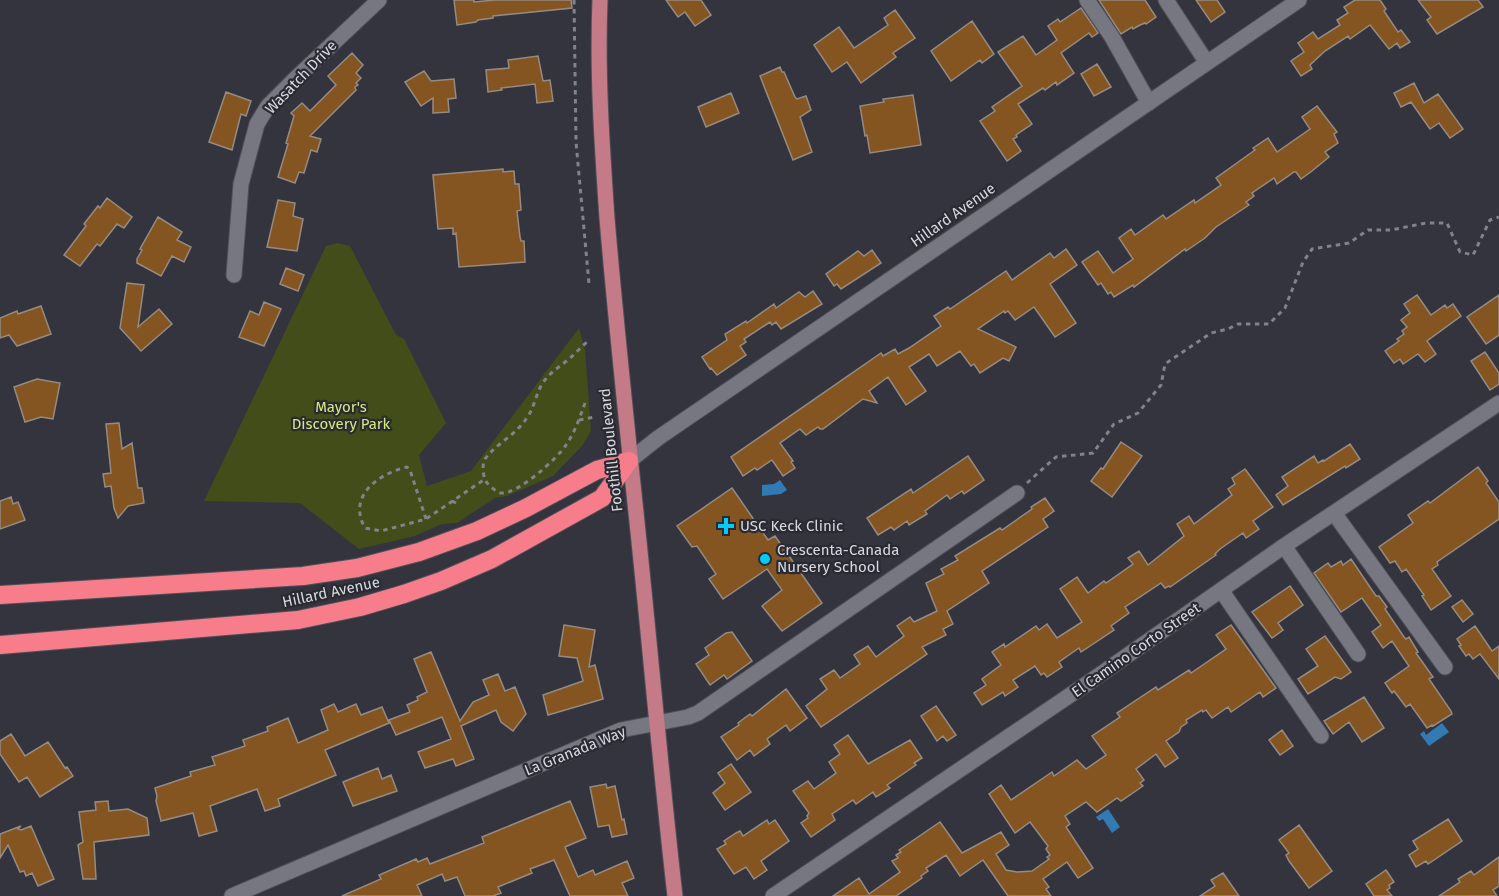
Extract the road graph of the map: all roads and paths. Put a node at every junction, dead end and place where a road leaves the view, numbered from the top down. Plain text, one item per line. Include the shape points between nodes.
1 (379, 0) edge
2 (574, 0) edge
3 (600, 0) edge
4 (1087, 0) edge
5 (1166, 0) edge
6 (1299, 0) edge
7 (1207, 63) junction
8 (1149, 103) junction
9 (1499, 217) edge
10 (234, 275) dead end
11 (590, 284) dead end
12 (587, 342) dead end
13 (585, 403) dead end
14 (1499, 404) edge
15 (595, 417) dead end
16 (579, 420) junction
17 (630, 461) junction
18 (485, 479) junction
19 (1017, 493) joint
20 (452, 501) junction
21 (460, 505) dead end
22 (1334, 513) junction
23 (426, 519) junction
24 (1284, 546) junction
25 (1221, 590) junction
26 (0, 595) edge
27 (0, 645) edge
28 (1358, 654) dead end
29 (1445, 667) dead end
30 (658, 722) junction
31 (1321, 736) dead end
32 (232, 896) edge
33 (675, 896) edge
34 (773, 896) edge

1 - 10 street, Wasatch Drive via 268,106 257,124 241,184
2 - 11 path via 576,142
3 - 17 main road, Foothill Boulevard via 601,140
4 - 8 street
5 - 7 street
6 - 7 street, Hillard Avenue
7 - 8 street, Hillard Avenue
8 - 17 street, Hillard Avenue via 658,438
9 - 19 path via 1490,220 1473,255 1460,252 1447,223 1368,230 1349,243 1312,249 1285,308 1269,324 1238,324 1211,333 1165,364 1161,385 1138,413 1114,424 1093,453 1056,457
12 - 18 path via 545,379 522,426 484,461
13 - 16 path
14 - 22 street, El Camino Corto Street
15 - 16 path
16 - 18 path via 566,445 536,476 508,493 491,488
17 - 26 highway, Hillard Avenue via 597,470 477,531 357,568 303,576
17 - 27 highway, Hillard Avenue via 602,498 492,559 382,601 298,620
17 - 30 main road, Foothill Boulevard
18 - 20 path
19 - 30 street, La Granada Way via 698,713
20 - 21 path
20 - 23 path
22 - 24 street, El Camino Corto Street
22 - 29 street
23 - 23 path via 373,531 365,528 359,518 361,497 377,481 407,467
24 - 25 street, El Camino Corto Street
24 - 28 street
25 - 31 street
25 - 34 street, El Camino Corto Street
30 - 32 street, La Granada Way via 621,730
30 - 33 main road, Foothill Boulevard

